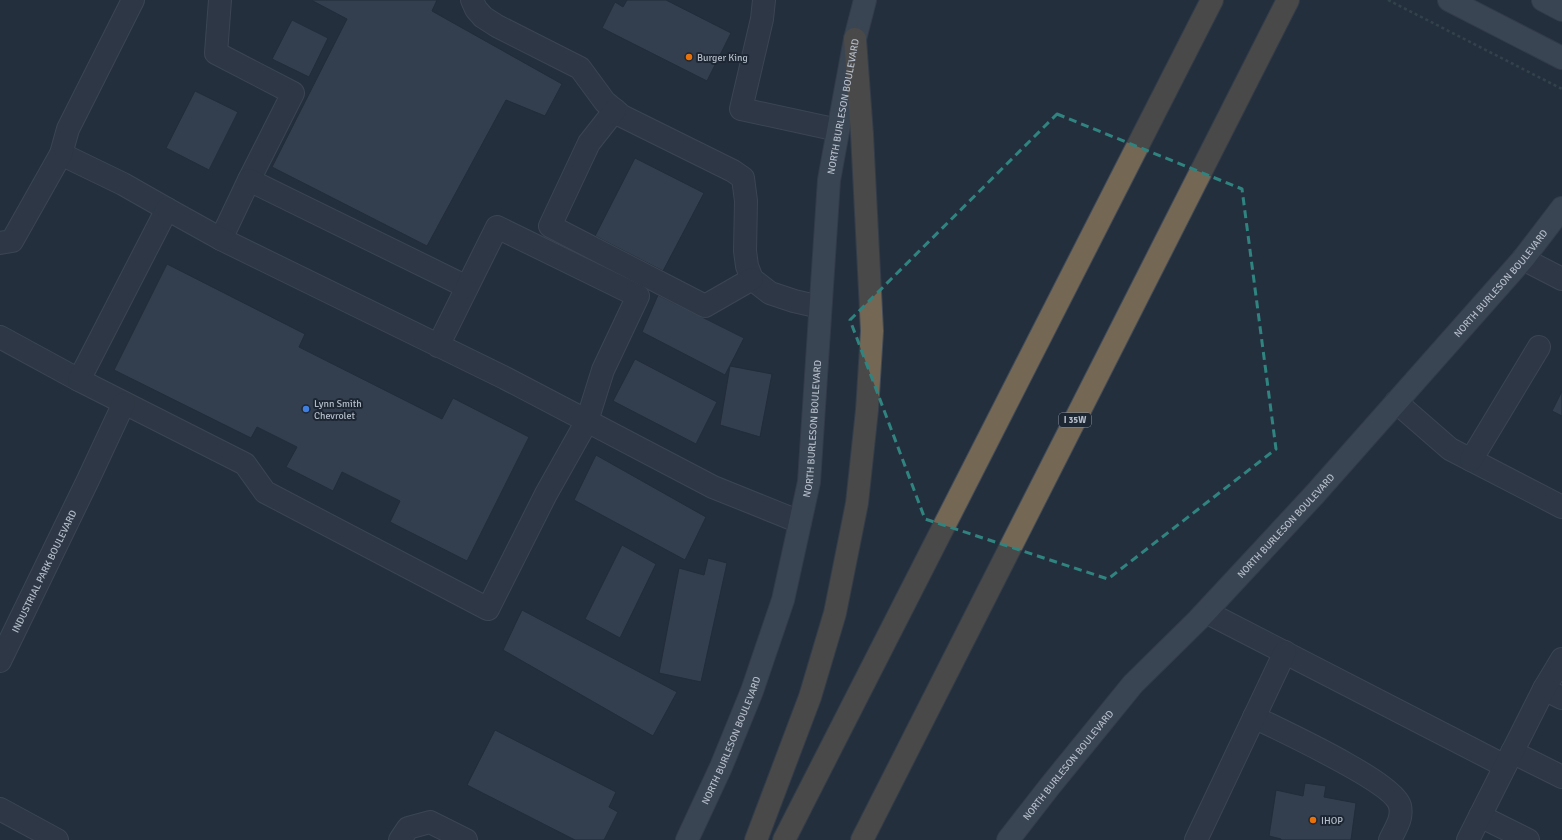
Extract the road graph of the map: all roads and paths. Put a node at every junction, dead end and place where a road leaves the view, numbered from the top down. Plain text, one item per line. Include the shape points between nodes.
1 (133, 0) edge
2 (220, 0) edge
3 (472, 0) edge
4 (764, 0) edge
5 (865, 0) edge
6 (1212, 0) edge
7 (1288, 0) edge
8 (1388, 0) edge
9 (1449, 0) edge
10 (1543, 0) edge
11 (1562, 10) edge
12 (855, 39) junction
13 (1562, 58) edge
14 (1562, 89) edge
15 (615, 110) junction
16 (838, 130) junction
17 (61, 154) junction
18 (249, 180) junction
19 (1562, 208) edge
20 (167, 209) junction
21 (221, 239) junction
22 (0, 243) edge
23 (1523, 258) junction
24 (752, 279) junction
25 (1562, 279) edge
26 (467, 287) junction
27 (820, 307) junction
28 (0, 336) edge
29 (438, 346) junction
30 (1538, 347) dead end
31 (79, 380) junction
32 (1396, 402) junction
33 (124, 403) junction
34 (587, 421) junction
35 (1471, 460) junction
36 (1562, 507) edge
37 (800, 522) junction
38 (1206, 612) junction
39 (1285, 652) junction
40 (1562, 659) edge
41 (0, 661) edge
42 (1553, 694) edge
43 (1254, 717) junction
44 (1509, 759) junction
45 (1562, 776) edge
46 (0, 809) edge
47 (1480, 816) junction
48 (28, 833) edge
49 (57, 840) edge
50 (400, 840) edge
51 (466, 840) edge
52 (687, 840) edge
53 (756, 840) edge
54 (784, 840) edge
55 (862, 840) edge
56 (1008, 840) edge
57 (1196, 840) edge
58 (1390, 840) edge
59 (1468, 840) edge
60 (1528, 840) edge

1 - 17 street via 68,129
2 - 18 street via 216,53 293,93
3 - 15 street via 483,17 497,26 580,68 605,102
4 - 16 street via 762,20 741,109
5 - 12 main road, NORTH BURLESON BOULEVARD
6 - 54 highway
7 - 55 highway, I 35W
8 - 14 path
9 - 13 main road
10 - 11 main road
12 - 16 main road, NORTH BURLESON BOULEVARD
12 - 53 highway via 863,142 872,331 857,503 835,613 810,697
15 - 24 street via 622,116 743,178 746,201 745,251
15 - 24 street via 589,143 550,226 705,306
16 - 27 main road, NORTH BURLESON BOULEVARD via 829,180
17 - 20 street
17 - 22 street via 12,241
18 - 21 street
18 - 26 street
19 - 23 main road, NORTH BURLESON BOULEVARD
20 - 21 street
20 - 31 street
21 - 29 street
23 - 25 street
23 - 32 main road, NORTH BURLESON BOULEVARD
24 - 27 street via 770,293
26 - 29 street
26 - 34 street via 497,227 638,296 603,370
27 - 37 main road, NORTH BURLESON BOULEVARD via 809,482
28 - 31 street
29 - 34 street
30 - 35 street
31 - 33 street
32 - 35 street via 1450,449
32 - 38 main road, NORTH BURLESON BOULEVARD
33 - 34 street via 245,464 265,492 488,609 546,494
33 - 41 street, INDUSTRIAL PARK BOULEVARD
34 - 37 street via 713,487
35 - 36 street
37 - 52 main road, NORTH BURLESON BOULEVARD via 783,600 752,691
38 - 39 street
38 - 56 main road, NORTH BURLESON BOULEVARD via 1133,684
39 - 43 street
39 - 44 street
40 - 42 street
42 - 44 street
43 - 57 street
43 - 58 street via 1342,761 1387,790 1400,804 1401,818
44 - 45 street
44 - 47 street
46 - 48 street
47 - 59 street
47 - 60 street
48 - 49 street
50 - 51 street via 408,828 430,822

